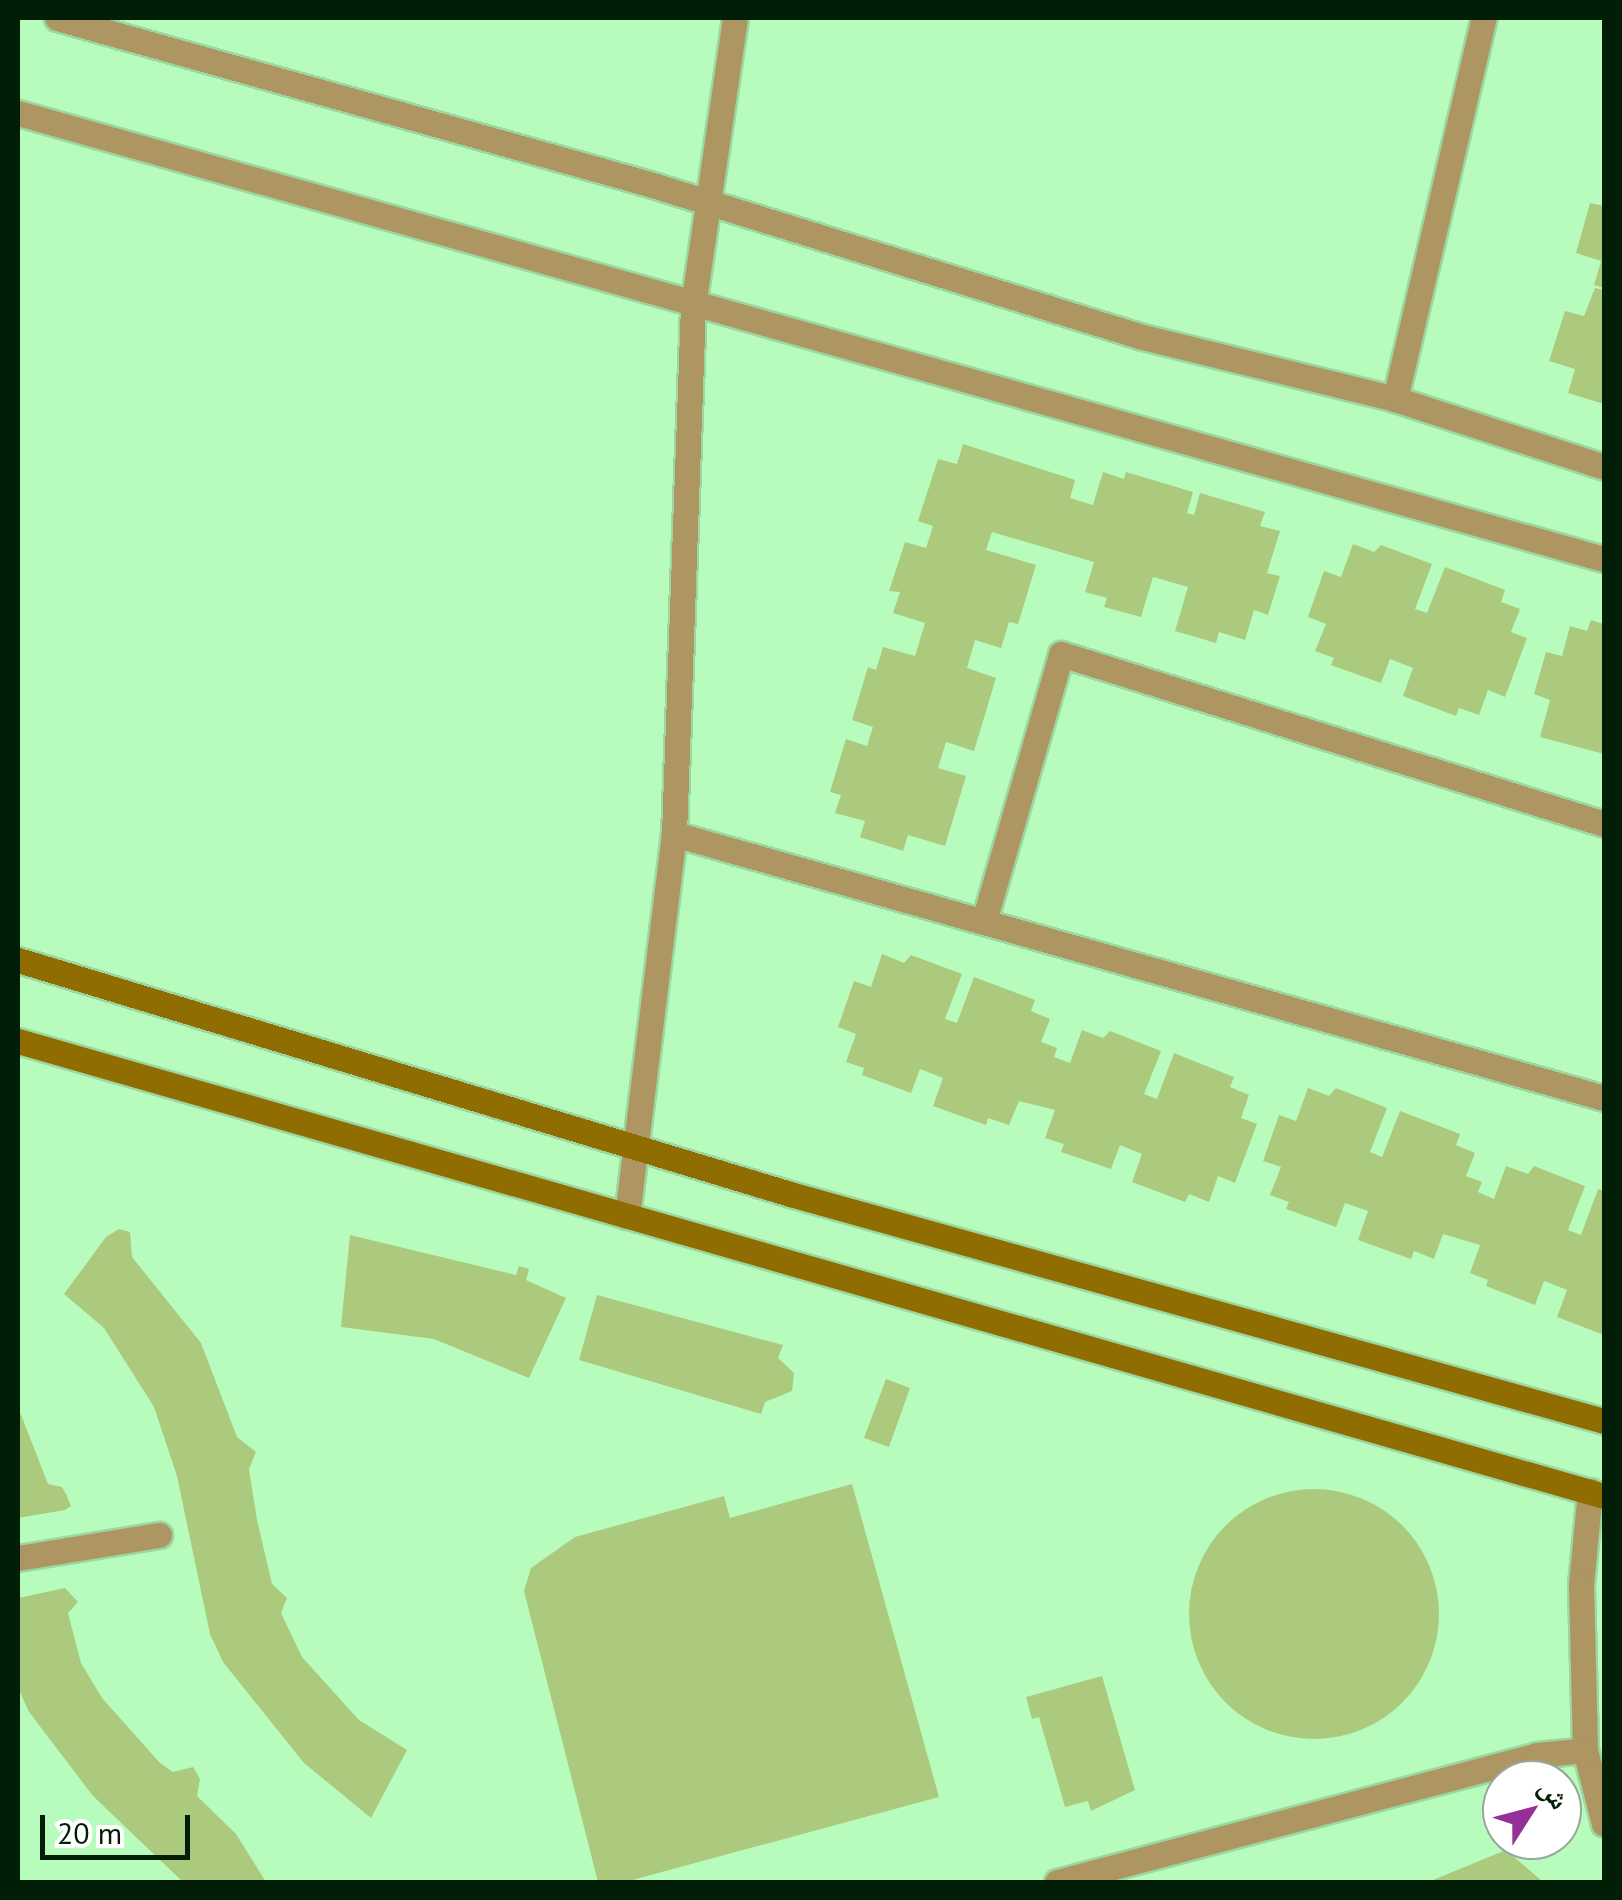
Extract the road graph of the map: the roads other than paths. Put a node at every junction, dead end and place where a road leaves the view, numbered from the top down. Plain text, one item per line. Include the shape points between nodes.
1 (57, 18) edge
2 (735, 18) edge
3 (1484, 18) edge
4 (18, 113) edge
5 (707, 201) junction
6 (692, 306) junction
7 (1395, 399) junction
8 (1604, 467) edge
9 (1604, 558) edge
10 (1604, 824) edge
11 (674, 834) junction
12 (984, 921) junction
13 (18, 960) edge
14 (18, 1041) edge
15 (1604, 1098) edge
16 (640, 1145) junction
17 (627, 1216) junction
18 (1604, 1421) edge
19 (1597, 1494) edge
20 (158, 1535) dead end
21 (18, 1558) edge
22 (1585, 1750) junction
23 (1604, 1824) edge
24 (1057, 1882) edge

1 - 5 street
2 - 5 street
3 - 7 street
4 - 6 street
5 - 6 street
5 - 7 street via 1139,336
6 - 9 street
6 - 11 street
7 - 8 street
10 - 12 street via 1061,654
11 - 12 street
11 - 16 street
12 - 15 street
13 - 16 main road
14 - 17 main road
16 - 17 street
16 - 18 main road via 790,1194
17 - 19 main road
19 - 22 street via 1581,1585
20 - 21 street
22 - 23 street
22 - 24 street via 1537,1755

